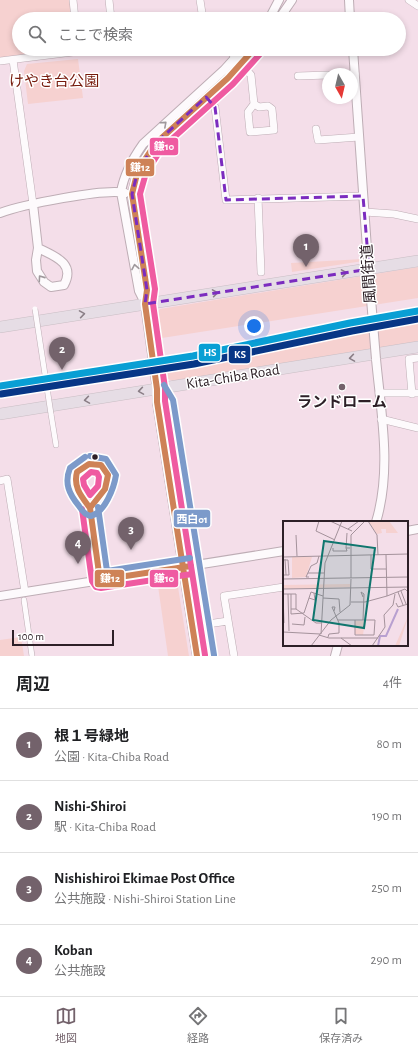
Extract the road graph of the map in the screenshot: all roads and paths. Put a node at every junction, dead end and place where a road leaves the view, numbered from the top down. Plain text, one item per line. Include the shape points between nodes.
1 (73, 0) edge
2 (109, 0) edge
3 (200, 0) edge
4 (279, 0) edge
5 (292, 0) edge
6 (349, 0) edge
7 (409, 0) edge
8 (418, 6) edge
9 (74, 12) edge
10 (110, 12) edge
11 (202, 12) edge
12 (273, 12) edge
13 (284, 12) edge
14 (350, 12) edge
15 (39, 56) edge
16 (235, 56) joint
17 (248, 56) edge
18 (352, 56) edge
19 (13, 60) junction
20 (0, 61) edge
21 (242, 63) junction
22 (351, 68) edge
23 (322, 75) edge
24 (298, 76) dead end
25 (206, 97) junction
26 (254, 104) junction
27 (355, 104) edge
28 (316, 130) dead end
29 (359, 137) junction
30 (121, 192) junction
31 (132, 194) junction
32 (364, 196) junction
33 (258, 198) junction
34 (33, 204) junction
35 (365, 212) junction
36 (0, 213) edge
37 (418, 219) edge
38 (38, 248) junction
39 (418, 261) edge
40 (261, 272) dead end
41 (146, 307) junction
42 (34, 309) dead end
43 (0, 327) edge
44 (418, 347) edge
45 (418, 358) edge
46 (157, 386) junction
47 (379, 393) junction
48 (415, 393) edge
49 (0, 414) edge
50 (381, 419) junction
51 (418, 428) edge
52 (56, 445) dead end
53 (0, 481) edge
54 (376, 521) edge
55 (418, 529) edge
56 (408, 531) edge
57 (283, 551) edge
58 (187, 566) junction
59 (283, 587) edge
60 (0, 596) edge
61 (24, 596) junction
62 (228, 621) junction
63 (201, 625) junction
64 (338, 646) edge
65 (32, 656) edge
66 (198, 656) edge
67 (206, 656) edge
68 (234, 656) edge
69 (335, 656) edge

1 - 9 street
2 - 10 street
3 - 11 street
4 - 12 street
5 - 13 street
6 - 14 street
7 - 8 street
15 - 19 street
16 - 21 street
30 -> 16 street via 128,168 143,144 224,70
17 - 21 street
18 - 22 street, 風間街道
19 - 20 street
19 - 34 street
21 - 25 street
21 - 26 street via 251,75
23 - 24 street
25 - 31 street via 151,150 138,170
25 - 33 street via 215,107 226,200
26 - 26 street via 272,109 274,130 250,132 248,112
27 - 29 street, 風間街道
28 - 29 street via 318,140
29 - 32 street, 風間街道
30 - 31 street
30 - 34 street via 103,192
41 -> 30 street via 139,291
31 - 41 street via 147,290
32 - 33 street
32 - 35 street, 風間街道
33 - 40 street
34 - 36 street
34 - 38 street
35 - 37 street
35 - 47 street, 風間街道, bridge
38 -> 38 street via 58,258 68,269 69,276 64,285 51,287 44,282 36,266
41 -> 39 highway
43 -> 41 highway
41 - 46 street
42 - 52 street, bridge
44 -> 46 highway, Kita-Chiba Road
45 - 48 street via 409,359
46 -> 49 highway, Kita-Chiba Road
46 - 58 main road via 165,401
47 - 48 street
47 - 50 street, 風間街道
50 - 51 street
50 - 54 street, 風間街道 via 384,473
53 - 61 street via 7,479
55 - 56 street
57 - 58 street
58 - 61 street
58 - 63 main road
58 - 66 main road
59 - 62 street via 224,596
60 - 61 street
61 - 65 street
62 - 63 street
62 - 68 street
63 - 67 main road
64 - 69 street

